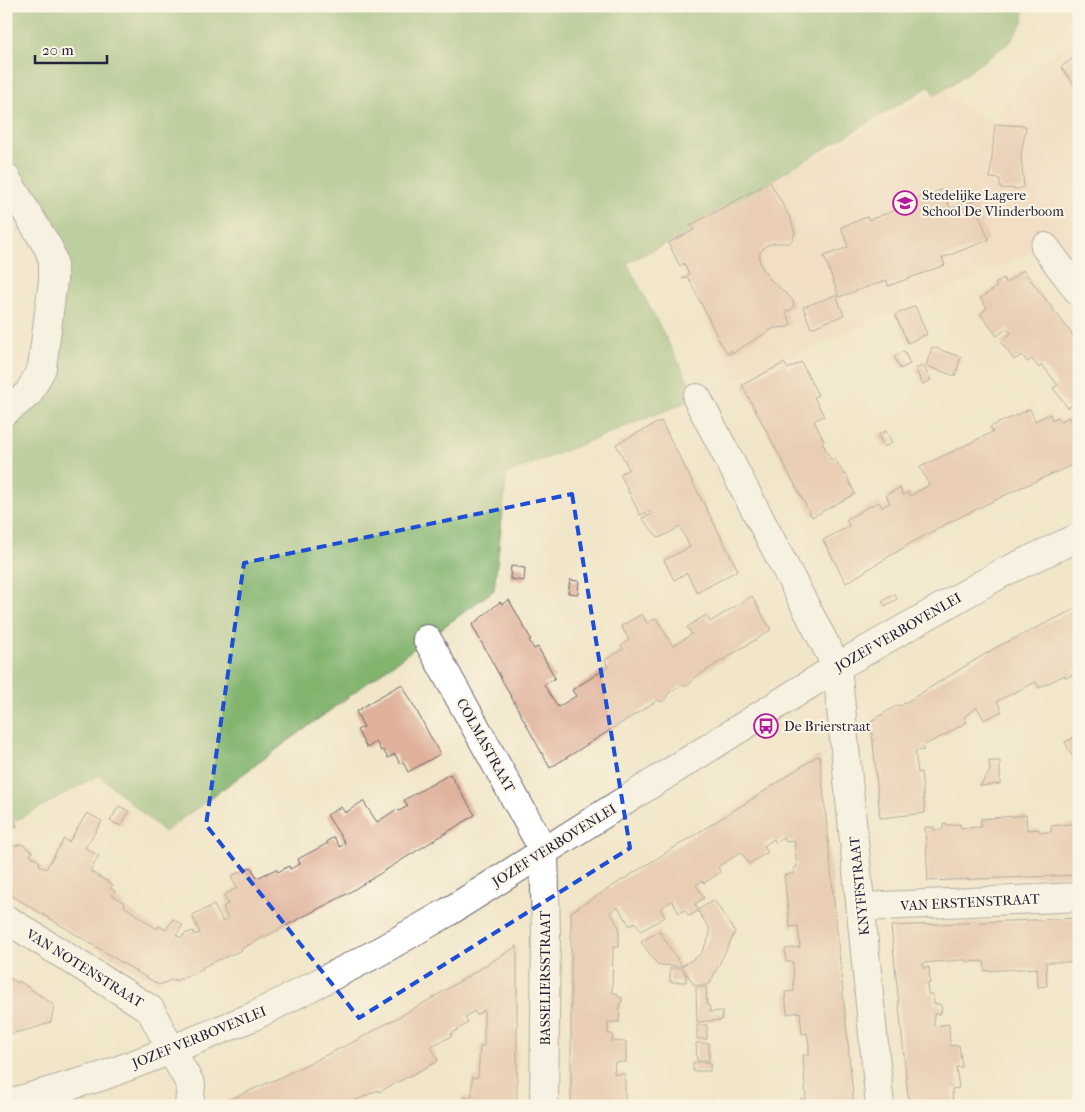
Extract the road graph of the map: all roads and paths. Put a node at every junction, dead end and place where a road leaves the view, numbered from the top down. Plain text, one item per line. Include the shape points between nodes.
1 (6, 178) edge
2 (1045, 247) dead end
3 (1079, 292) edge
4 (697, 398) dead end
5 (6, 411) edge
6 (1079, 537) edge
7 (427, 639) dead end
8 (837, 667) junction
9 (544, 850) junction
10 (1079, 897) edge
11 (861, 907) junction
12 (6, 919) edge
13 (171, 1050) junction
14 (6, 1104) edge
15 (189, 1106) edge
16 (544, 1106) edge
17 (880, 1106) edge

1 - 5 street via 49,249 53,262 42,368 28,394
2 - 3 street
4 - 8 street
6 - 8 street, JOZEF VERBOVENLEI via 1002,573
7 - 9 street, COLMASTRAAT
8 - 9 street, JOZEF VERBOVENLEI
8 - 11 street, KNYFFSTRAAT
9 - 13 street, JOZEF VERBOVENLEI via 375,954 252,1017
9 - 16 street, BASSELIERSSTRAAT
10 - 11 street, VAN ERSTENSTRAAT
11 - 17 street, KNYFFSTRAAT
12 - 13 street, VAN NOTENSTRAAT via 150,1009
13 - 14 street, JOZEF VERBOVENLEI via 103,1076
13 - 15 street, VAN NOTENSTRAAT via 191,1085

